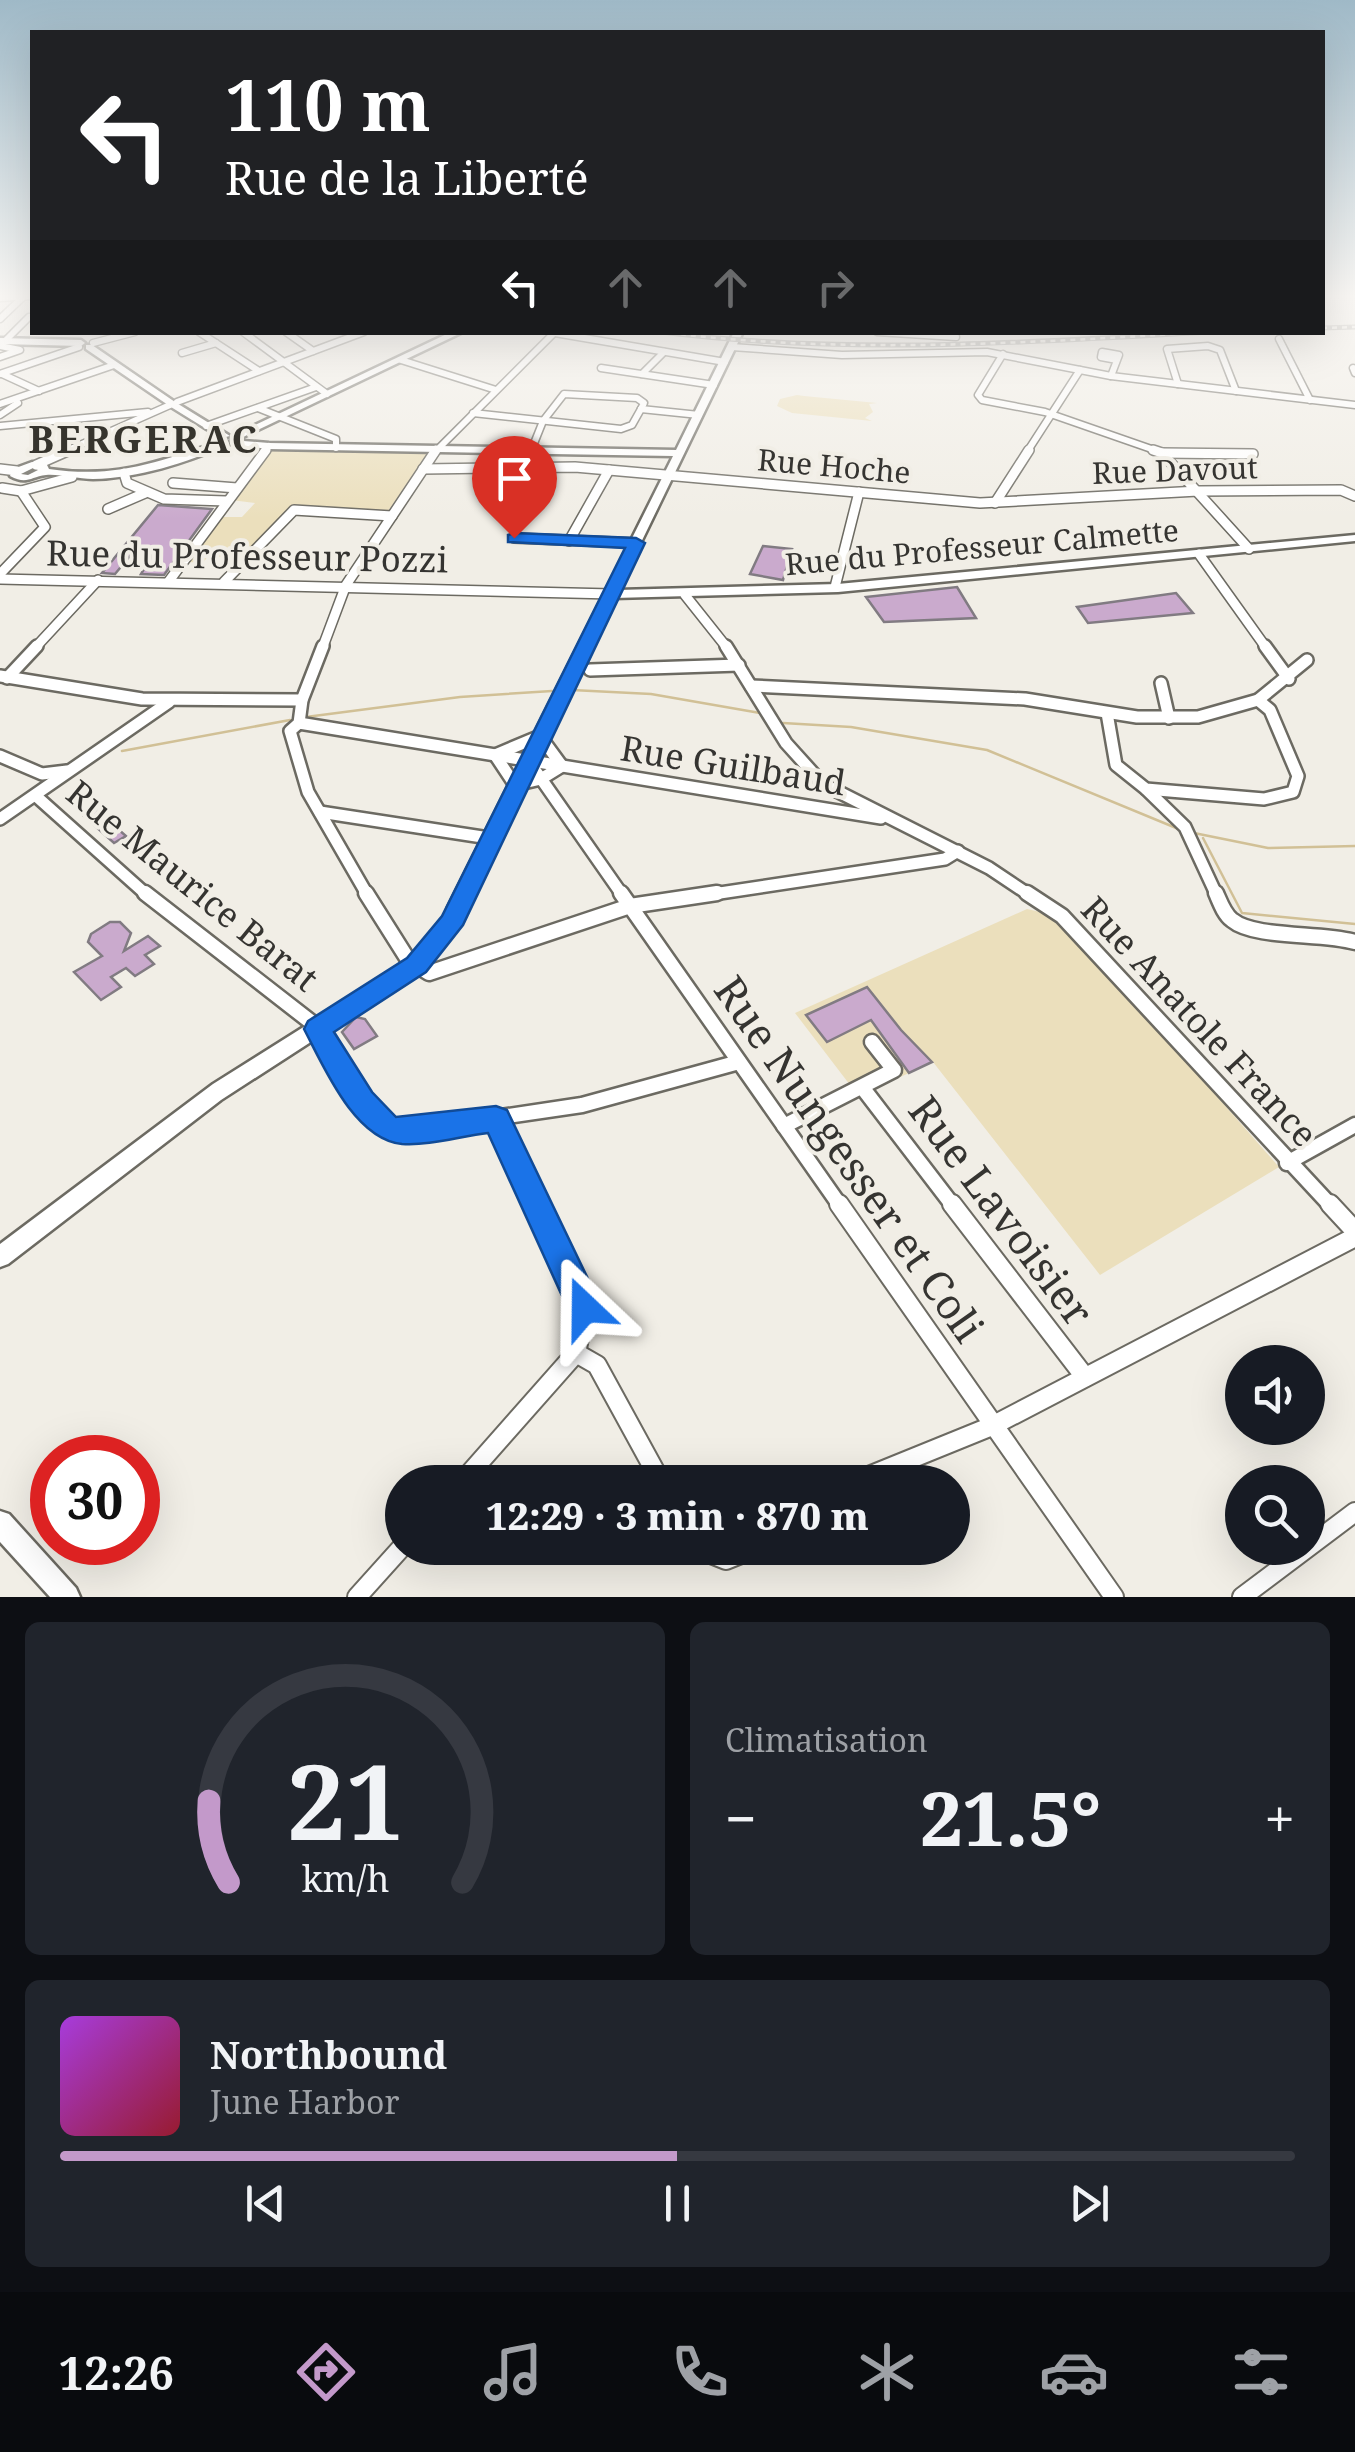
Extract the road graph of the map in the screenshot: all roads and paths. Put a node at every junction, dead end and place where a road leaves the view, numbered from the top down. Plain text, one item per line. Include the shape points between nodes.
1 (104, 370) edge
2 (120, 370) edge
3 (263, 370) edge
4 (291, 370) edge
5 (380, 370) edge
6 (431, 370) edge
7 (516, 370) edge
8 (611, 370) edge
9 (646, 370) edge
10 (721, 370) edge
11 (995, 370) edge
12 (1080, 370) joint
13 (1114, 370) edge
14 (1173, 370) edge
15 (1228, 370) edge
16 (1295, 370) edge
17 (259, 371) joint
18 (1, 374) edge
19 (642, 374) junction
20 (1111, 376) junction
21 (714, 384) junction
22 (1178, 384) junction
23 (316, 387) junction
24 (496, 390) junction
25 (1236, 391) junction
26 (39, 392) junction
27 (327, 394) junction
28 (1310, 400) junction
29 (173, 403) junction
30 (0, 405) edge
31 (1355, 406) edge
32 (12, 407) junction
33 (258, 408) junction
34 (641, 410) junction
35 (148, 412) junction
36 (474, 413) junction
37 (1051, 414) junction
38 (0, 415) edge
39 (699, 415) junction
40 (278, 418) junction
41 (543, 420) junction
42 (0, 426) edge
43 (206, 426) junction
44 (230, 439) junction
45 (269, 446) junction
46 (336, 448) junction
47 (437, 449) junction
48 (531, 451) junction
49 (680, 453) junction
50 (1162, 454) junction
51 (1253, 454) dead end
52 (526, 466) junction
53 (0, 469) edge
54 (424, 469) junction
55 (609, 470) junction
56 (40, 471) junction
57 (124, 473) junction
58 (670, 475) junction
59 (66, 476) junction
60 (20, 480) junction
61 (174, 484) dead end
62 (1, 488) edge
63 (237, 488) junction
64 (1198, 491) junction
65 (859, 492) junction
66 (145, 493) junction
67 (1355, 496) edge
68 (226, 501) junction
69 (995, 503) junction
70 (516, 504) dead end
71 (108, 509) dead end
72 (392, 516) junction
73 (514, 538) dead end
74 (1355, 538) edge
75 (569, 540) junction
76 (636, 543) junction
77 (1250, 549) junction
78 (1199, 554) junction
79 (0, 576) edge
80 (98, 580) junction
81 (169, 581) junction
82 (224, 582) junction
83 (346, 585) junction
84 (835, 588) junction
85 (612, 594) junction
86 (686, 595) junction
87 (1307, 660) dead end
88 (739, 665) junction
89 (590, 670) dead end
90 (3, 677) edge
91 (1289, 679) junction
92 (1161, 683) dead end
93 (751, 686) junction
94 (142, 699) junction
95 (302, 700) junction
96 (1258, 700) junction
97 (171, 701) junction
98 (1108, 713) junction
99 (146, 714) junction
100 (1170, 718) junction
101 (299, 723) junction
102 (540, 736) junction
103 (495, 755) junction
104 (0, 756) edge
105 (528, 760) junction
106 (562, 766) junction
107 (72, 770) junction
108 (42, 774) junction
109 (541, 779) junction
110 (824, 784) junction
111 (515, 785) junction
112 (1146, 788) junction
113 (36, 796) junction
114 (816, 807) junction
115 (320, 812) junction
116 (0, 818) edge
117 (896, 820) junction
118 (489, 838) junction
119 (958, 851) junction
120 (630, 906) junction
121 (1355, 942) edge
122 (418, 965) junction
123 (314, 1026) junction
124 (872, 1042) dead end
125 (740, 1062) junction
126 (862, 1087) junction
127 (496, 1119) junction
128 (1355, 1125) edge
129 (784, 1126) junction
130 (1288, 1163) junction
131 (1355, 1234) edge
132 (0, 1256) edge
133 (576, 1354) junction
134 (1084, 1378) junction
135 (992, 1426) junction
136 (477, 1465) edge
137 (652, 1465) edge
138 (893, 1465) edge
139 (1355, 1512) edge
140 (0, 1523) edge
141 (386, 1565) edge
142 (67, 1597) edge
143 (357, 1597) edge
144 (1114, 1597) edge
145 (1242, 1597) edge

1 - 26 street
2 - 29 main road
3 - 17 street
4 - 23 street
5 - 27 main road
6 - 24 street
7 - 24 street
8 - 19 street
9 - 19 street
10 - 21 main road
11 - 37 street via 979,398
12 - 20 street
12 - 37 street
13 - 20 street
14 - 22 street
15 - 25 street
16 - 28 street
17 - 29 street
18 - 26 street
19 - 21 street
20 - 22 street
21 - 39 main road
22 - 25 street
23 - 27 street
23 - 33 street
24 - 36 street
25 - 28 street
26 - 30 street
26 - 32 street
27 - 40 main road
28 - 31 street
29 - 35 street
29 - 43 main road
30 - 32 street
32 - 38 street
33 - 40 street
33 - 43 street
34 - 39 street
34 - 41 street via 629,428
34 - 41 street via 638,398 570,394 560,396
35 - 42 street
35 - 56 street
36 - 41 street
36 - 47 street
37 - 50 street
37 - 69 street
39 - 49 main road
40 - 44 main road
40 - 46 street via 336,440
41 - 48 street
43 - 44 main road
44 - 45 main road
44 - 57 main road via 174,463
45 - 46 main road
45 - 63 street
46 - 47 main road
47 - 48 main road
47 - 54 street
48 - 49 main road
49 - 58 main road
50 - 51 street
50 - 64 street
52 - 54 street, Rue Hoche
52 - 55 street, Rue Hoche
52 - 70 street
53 - 60 street
54 - 72 street
55 - 58 street, Rue Hoche
55 - 75 street
56 - 59 main road
56 - 60 main road
57 - 59 main road
57 - 66 street
58 - 65 street, Rue Hoche
58 - 76 main road
59 - 60 street
60 - 62 main road
60 - 79 street via 45,527
61 - 63 street
63 - 68 street
64 - 67 street, Rue Davout via 1341,490
64 - 69 street, Rue Davout
64 - 77 street
65 - 69 street, Rue Hoche
65 - 84 street
66 - 68 street
66 - 71 street
68 - 81 street
72 - 82 street via 292,511
72 - 83 street
73 - 75 street
74 - 77 main road, Rue du Professeur Calmette
75 - 76 street
76 - 85 main road
77 - 78 main road, Rue du Professeur Calmette
78 - 84 main road, Rue du Professeur Calmette
78 - 91 street
79 - 80 street, Rue du Professeur Pozzi
80 - 81 street, Rue du Professeur Pozzi
80 - 90 street
81 - 82 street, Rue du Professeur Pozzi
82 - 83 street, Rue du Professeur Pozzi
83 - 85 street, Rue du Professeur Pozzi
83 - 95 street
84 - 86 main road, Rue du Professeur Calmette
85 - 86 main road, Rue du Professeur Calmette
85 - 102 main road
86 - 88 street, Rue Anatole France
87 - 91 street
88 - 89 street
88 - 93 street, Rue Anatole France
90 - 94 street
91 - 96 street
92 - 100 street
93 - 98 street via 1025,698
93 - 110 street, Rue Anatole France via 793,754
94 - 97 street
94 - 99 street
95 - 97 street
95 - 101 street
96 - 100 street
96 - 112 street via 1284,739 1298,776 1293,792 1264,799
97 - 99 street
98 - 100 street
98 - 112 street via 1116,765
99 - 107 street
101 - 103 street
101 - 115 street via 290,731 295,758
102 - 103 street
102 - 105 main road
102 - 106 street
103 - 105 street, Rue Guilbaud
103 - 111 street
104 - 108 street
105 - 106 street, Rue Guilbaud
105 - 109 street, Rue Nungesser et Coli
105 - 111 main road
106 - 109 street
106 - 114 street, Rue Guilbaud
107 - 108 street
107 - 113 street
108 - 113 street
109 - 111 street
109 - 120 street, Rue Nungesser et Coli
110 - 114 street
110 - 117 street, Rue Anatole France
111 - 118 main road
112 - 121 street via 1188,832 1228,918 1245,928 1333,934
113 - 116 street
113 - 123 street, Rue Maurice Barat
114 - 117 street, Rue Guilbaud
115 - 118 street
115 - 122 street via 334,844
117 - 119 street, Rue Anatole France
118 - 122 main road via 454,918
119 - 120 street
119 - 130 street, Rue Anatole France via 1062,916
120 - 122 street
120 - 125 street, Rue Nungesser et Coli
122 - 123 main road
123 - 127 street, Rue Maurice Barat via 373,1116 388,1128 406,1132
123 - 132 main road
124 - 126 street via 894,1070
125 - 127 street via 603,1100
125 - 129 street, Rue Nungesser et Coli
126 - 129 street
126 - 134 street, Rue Lavoisier
127 - 133 street via 580,1291 585,1308
128 - 130 street
129 - 135 street, Rue Nungesser et Coli
130 - 131 street, Rue Anatole France
131 - 134 street
133 - 136 street
133 - 137 street via 597,1365
134 - 135 street
135 - 138 street
135 - 144 street, Rue Nungesser et Coli
139 - 145 street
140 - 142 main road
141 - 143 street

